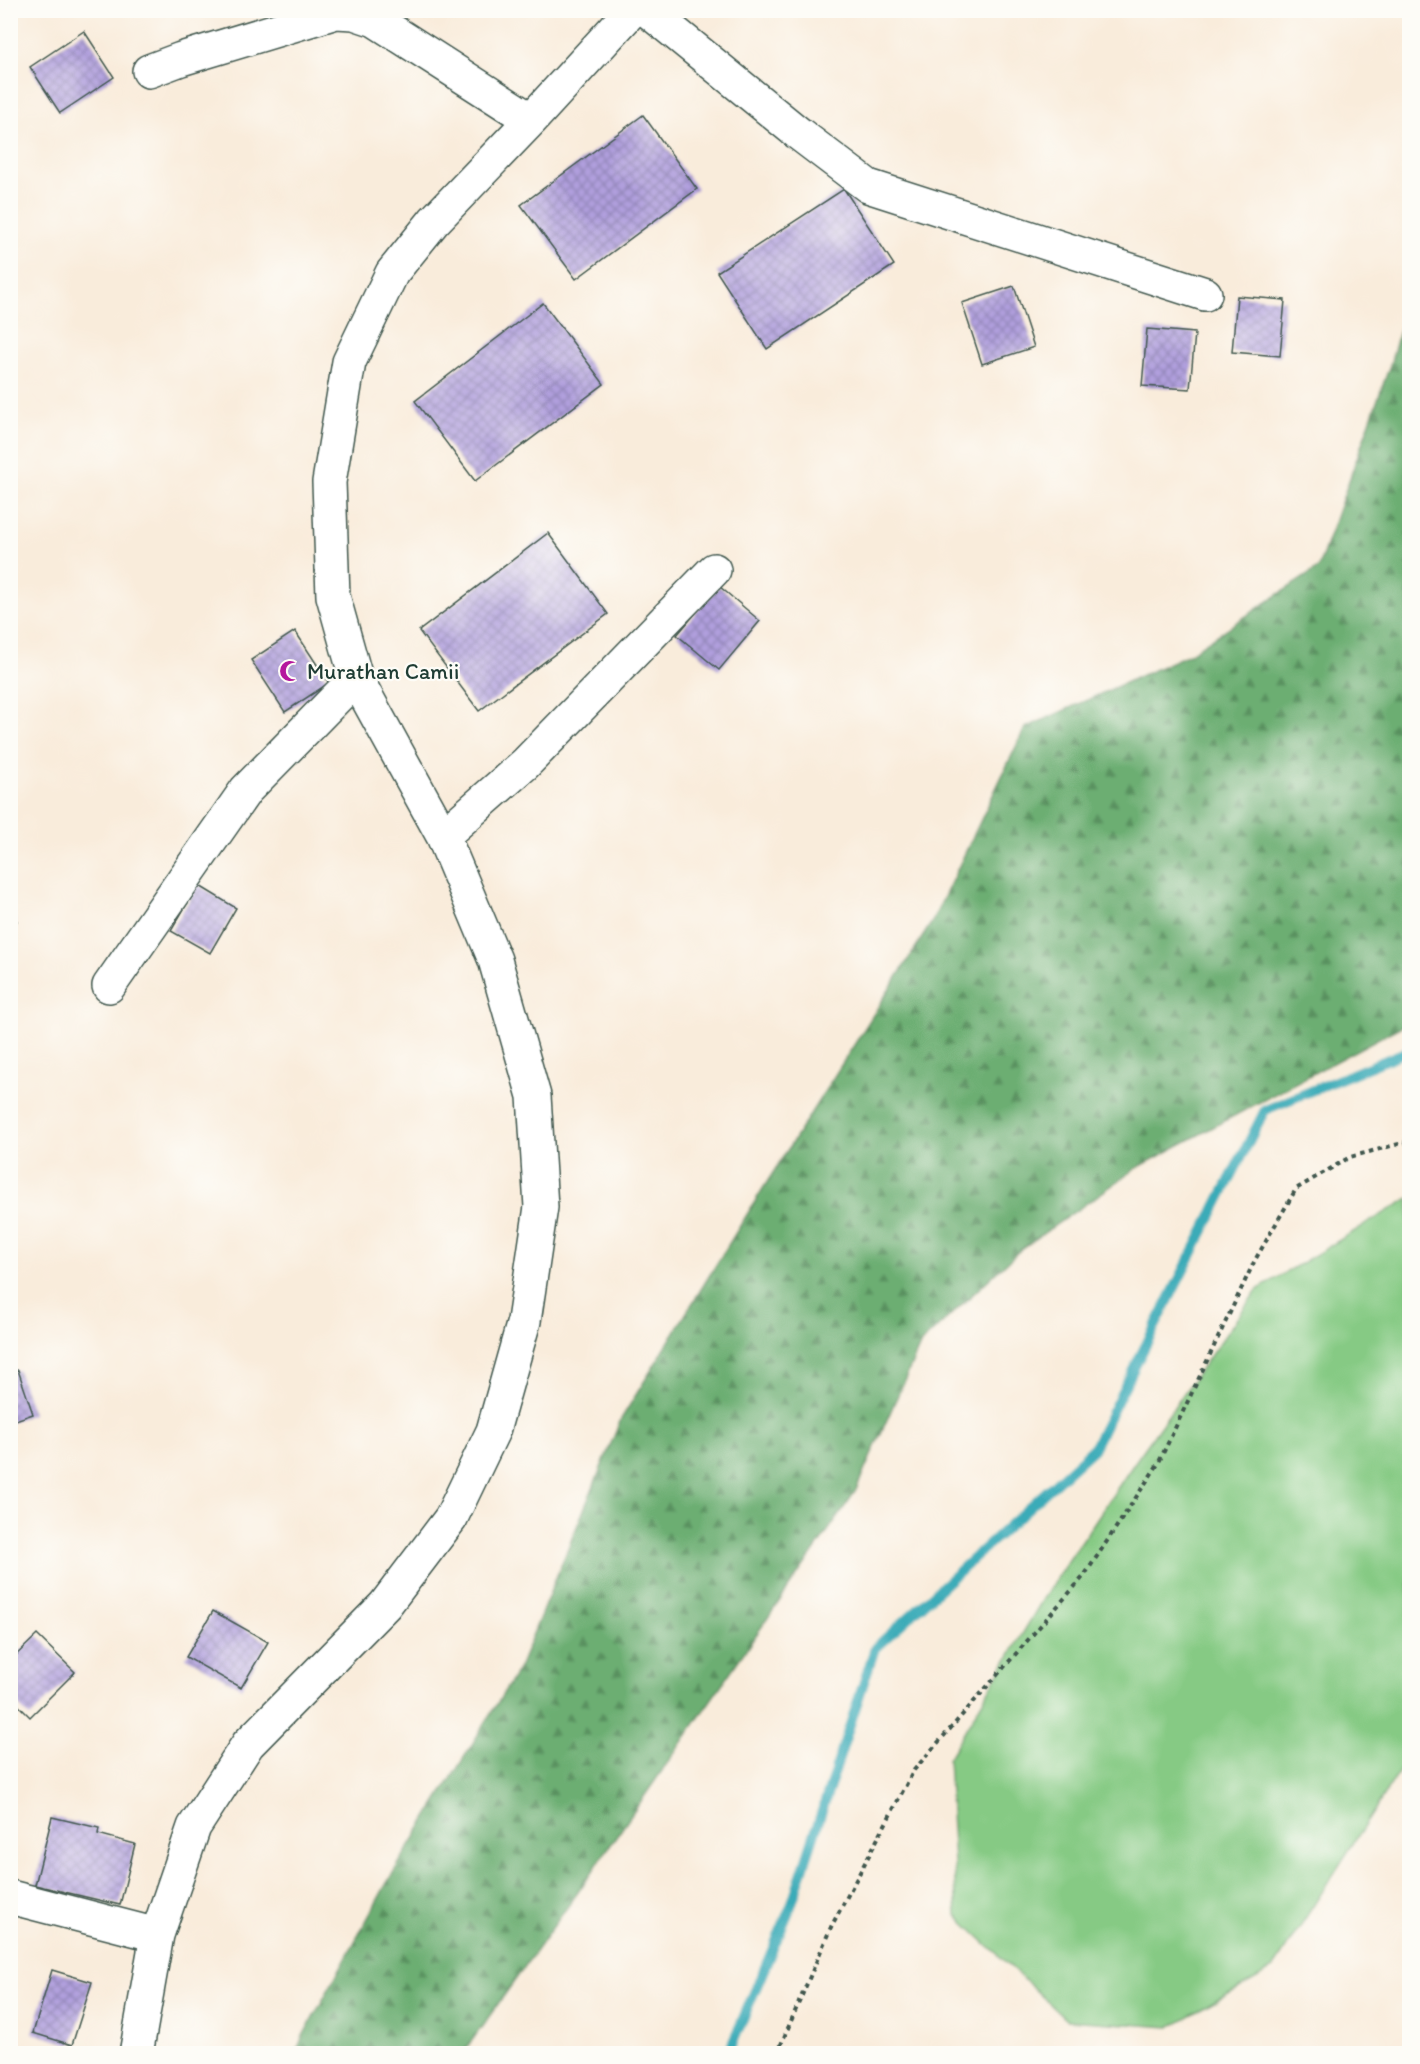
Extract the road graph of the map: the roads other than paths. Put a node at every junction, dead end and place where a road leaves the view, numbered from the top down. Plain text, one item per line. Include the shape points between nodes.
1 (632, 10) edge
2 (647, 10) edge
3 (149, 71) dead end
4 (531, 120) junction
5 (1205, 294) dead end
6 (714, 570) dead end
7 (356, 678) junction
8 (443, 836) junction
9 (109, 986) dead end
10 (10, 1897) edge
11 (157, 1935) junction
12 (136, 2054) edge

1 - 4 street
2 - 5 street via 867,186
3 - 4 street via 336,12 354,13 375,20
4 - 7 street via 434,220 392,273 349,362 329,482 333,596
6 - 8 street via 525,764
7 - 8 street
7 - 9 street via 246,790
8 - 11 street via 495,960 534,1096 541,1207 524,1321 493,1431 451,1518 385,1605 248,1744 194,1827
10 - 11 street
11 - 12 street

